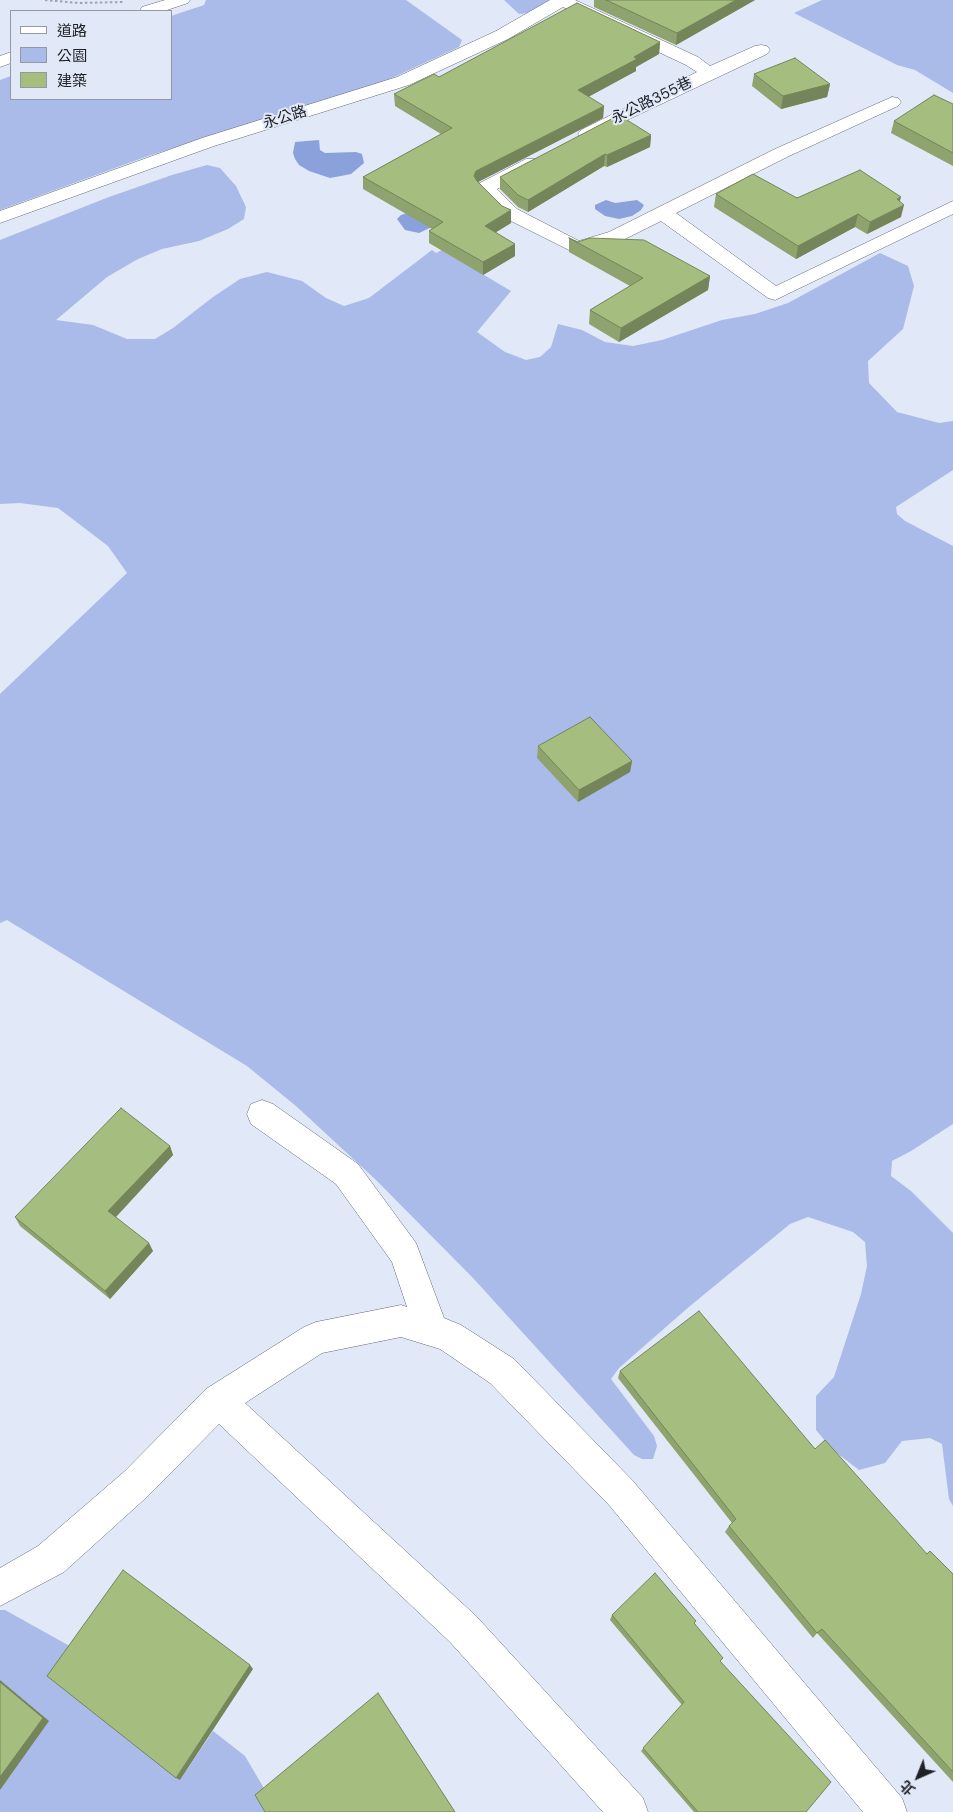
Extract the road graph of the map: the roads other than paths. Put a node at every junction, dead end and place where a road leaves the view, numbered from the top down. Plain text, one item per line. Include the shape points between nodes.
1 (182, 0) edge
2 (562, 0) edge
3 (151, 10) edge
4 (761, 50) dead end
5 (709, 73) junction
6 (892, 102) dead end
7 (572, 142) edge
8 (546, 156) edge
9 (953, 207) edge
10 (663, 213) junction
11 (0, 217) edge
12 (262, 1114) dead end
13 (432, 1331) junction
14 (218, 1402) junction
15 (0, 1588) edge
16 (629, 1812) edge
17 (888, 1812) edge

1 - 3 lane
2 - 5 lane, 永公路355巷 via 692,61
2 - 11 lane, 永公路 via 502,35 403,81 208,142
4 - 5 lane, 永公路355巷
5 - 7 lane, 永公路355巷
6 - 10 lane via 781,153
8 - 10 lane via 485,188 510,213 577,248 616,236
9 - 10 lane via 775,294
12 - 13 lane via 347,1174 404,1254
13 - 14 lane via 401,1321 316,1338
13 - 17 lane via 450,1336 502,1371 621,1493
14 - 15 lane via 137,1483 51,1559
14 - 16 lane via 463,1629

